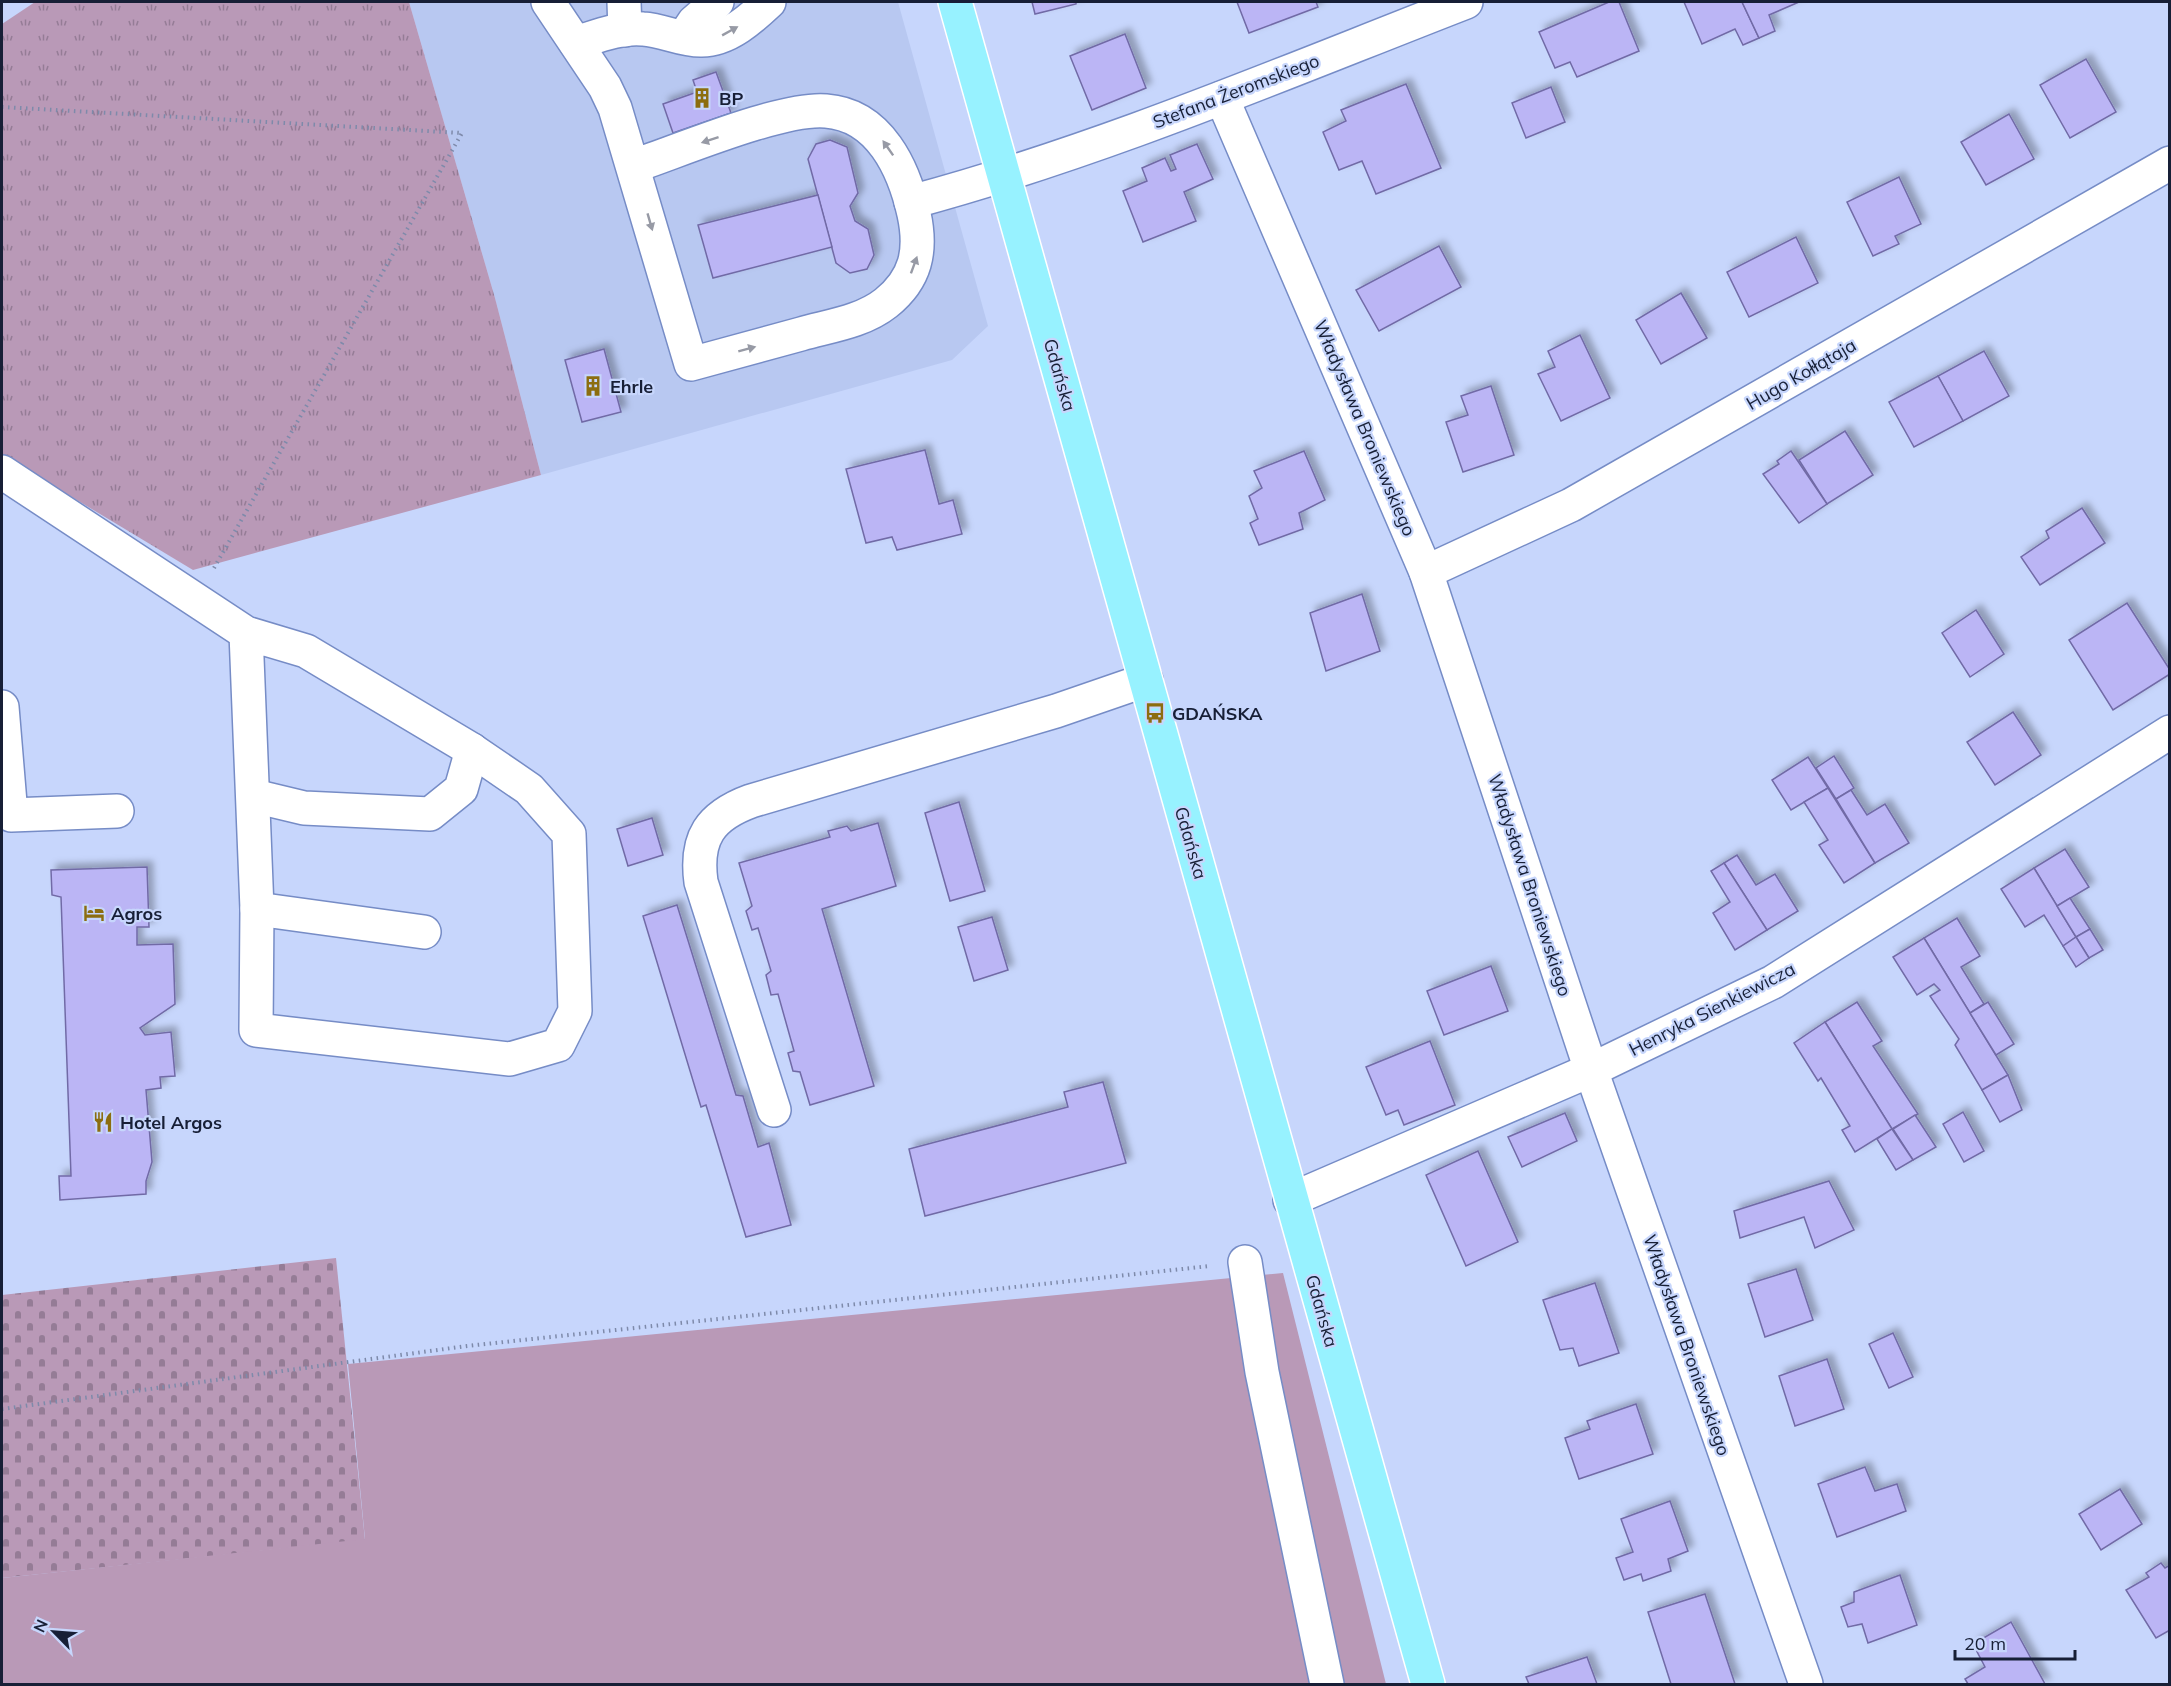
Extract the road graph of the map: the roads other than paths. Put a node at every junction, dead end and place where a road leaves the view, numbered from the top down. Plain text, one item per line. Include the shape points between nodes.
1 (548, 2) edge
2 (717, 2) edge
3 (769, 2) edge
4 (955, 2) edge
5 (1466, 2) edge
6 (624, 16) edge
7 (684, 37) junction
8 (576, 44) junction
9 (1222, 98) junction
10 (2169, 163) edge
11 (634, 166) junction
12 (1004, 177) junction
13 (911, 202) junction
14 (2, 474) edge
15 (1426, 572) junction
16 (246, 633) junction
17 (1146, 680) junction
18 (2, 707) edge
19 (2169, 732) edge
20 (472, 750) junction
21 (254, 795) junction
22 (117, 811) dead end
23 (257, 909) junction
24 (424, 932) dead end
25 (1591, 1070) junction
26 (774, 1110) dead end
27 (1290, 1200) junction
28 (1245, 1262) road end
29 (1327, 1684) edge
30 (1428, 1684) edge
31 (1806, 1684) edge

1 - 8 street
2 - 7 street via 694,22
7 -> 3 street via 701,41 717,38 743,24
4 - 12 main road, Gdańska
5 - 9 street, Stefana Żeromskiego
6 - 7 street via 642,28
6 - 8 street via 609,31
8 - 11 street via 610,97
9 - 12 street, Stefana Żeromskiego
9 - 15 street, Władysława Broniewskiego
10 - 15 street, Hugo Kołłątaja via 1571,505
13 -> 11 street via 896,159 882,140 866,126 826,111 795,114 760,124
11 -> 13 street via 691,364 856,319 885,304 908,279 917,262
12 - 13 street, Stefana Żeromskiego
12 - 17 main road, Gdańska
14 - 16 street
15 - 25 street, Władysława Broniewskiego
16 - 20 street via 306,651
16 - 21 street
17 - 26 street via 1056,711 751,801 731,808 714,822 700,850 701,882
17 - 27 main road, Gdańska
18 - 22 street via 11,815
19 - 25 street, Henryka Sienkiewicza via 1773,982
20 - 21 street via 461,789 430,814 304,808
20 - 23 street via 530,789 569,834 575,1011 558,1045 510,1059 256,1030
21 - 23 street
23 - 24 street
25 - 27 street, Henryka Sienkiewicza
25 - 31 street, Władysława Broniewskiego
27 - 30 main road, Gdańska
28 - 29 street via 1262,1372

